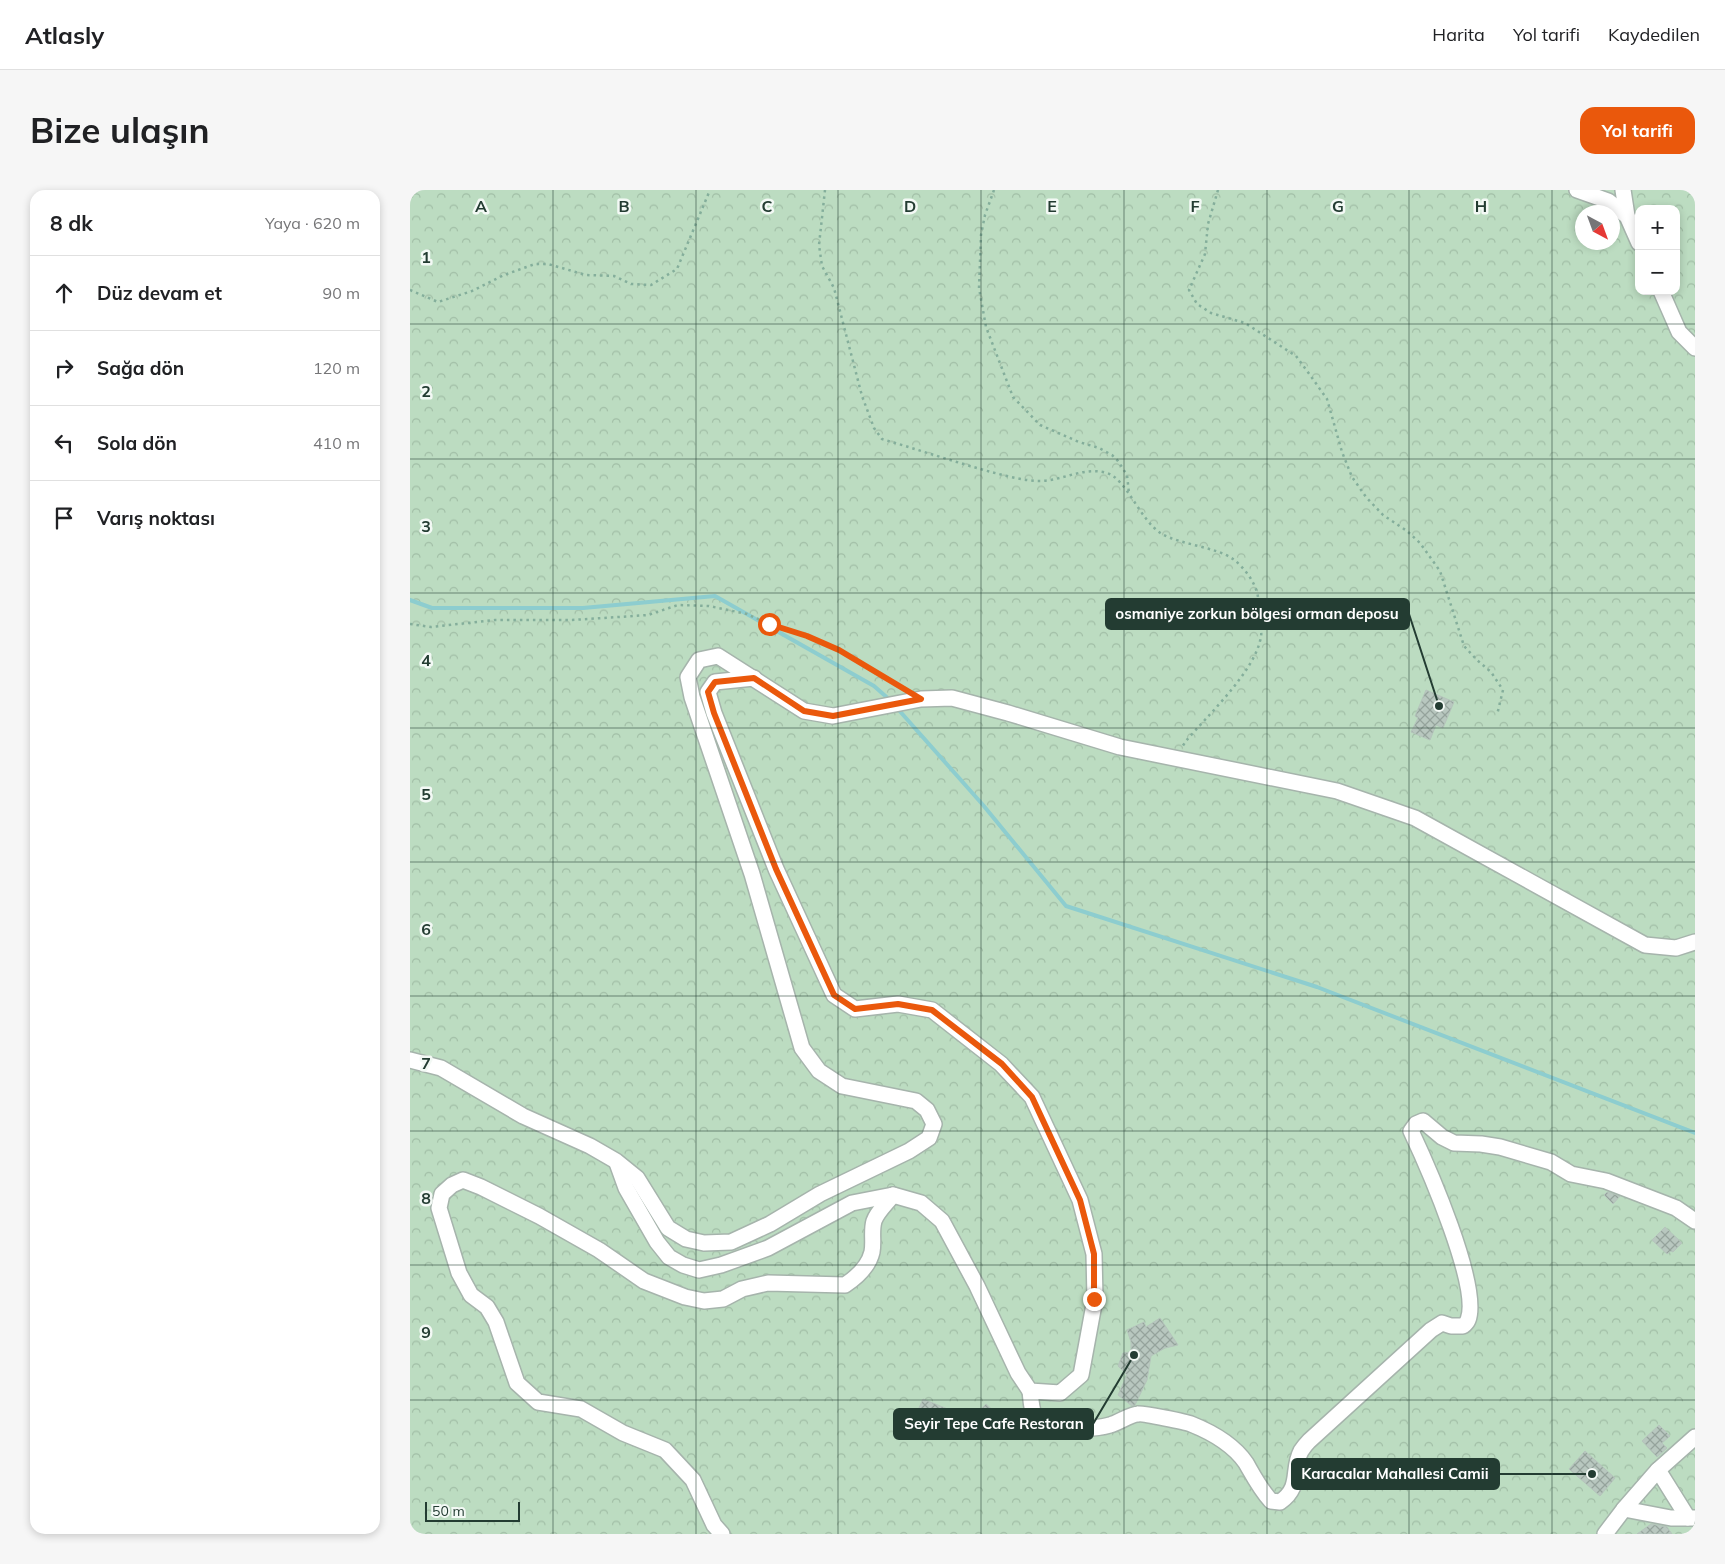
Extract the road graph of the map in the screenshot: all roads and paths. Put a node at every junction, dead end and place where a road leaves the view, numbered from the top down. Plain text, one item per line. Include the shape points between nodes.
1 (710, 190) edge
2 (825, 190) edge
3 (994, 190) edge
4 (1218, 190) edge
5 (1577, 190) edge
6 (1623, 190) edge
7 (1627, 216) junction
8 (1635, 234) edge
9 (410, 290) edge
10 (1663, 295) edge
11 (1695, 348) edge
12 (1129, 494) junction
13 (410, 624) edge
14 (754, 678) junction
15 (917, 700) junction
16 (1497, 715) dead end
17 (1175, 758) junction
18 (1695, 942) edge
19 (410, 1060) edge
20 (616, 1162) junction
21 (893, 1196) junction
22 (1695, 1221) edge
23 (1030, 1392) junction
24 (1695, 1436) edge
25 (1658, 1470) junction
26 (1624, 1508) junction
27 (1692, 1518) edge
28 (722, 1534) edge
29 (1605, 1534) edge

1 - 9 path via 677,269 651,285 631,284 614,276 586,275 548,264 535,264 438,302
2 - 12 path via 819,244 822,266 834,288 862,396 874,428 882,439 1012,477 1039,481 1080,472 1109,473
3 - 12 path via 981,234 979,288 986,327 1013,397 1040,425 1112,455 1127,475
4 - 16 path via 1208,224 1205,254 1189,290 1198,304 1211,313 1245,323 1296,356 1310,374 1327,399 1352,477 1383,515 1420,543 1440,571 1464,646 1491,672 1503,690
5 - 7 street via 1608,202
6 - 7 street
7 - 8 street
10 - 11 street via 1679,332
12 - 17 path via 1141,513 1162,534 1232,558 1246,571 1258,597 1262,630 1253,657 1243,675
13 - 15 path via 431,627 495,620 572,620 648,615 678,605 709,606 747,614 831,646
14 - 15 street via 804,711 833,716
14 - 20 street via 718,656 699,660 688,677 752,874 802,1048 819,1071 842,1086 916,1100 928,1110 934,1124 929,1138 909,1151 731,1242 704,1243 686,1239 668,1228 637,1178
14 - 23 street via 715,682 708,692 776,869 834,995 855,1009 898,1004 932,1010 1002,1064 1032,1097 1080,1200 1094,1254 1094,1299 1081,1375 1060,1393
15 - 17 street via 952,698 1120,747
17 - 18 street via 1338,791 1415,818 1645,945 1676,948
19 - 20 street via 441,1068 523,1116 590,1146
20 - 21 street via 626,1188 657,1242 669,1257 683,1266 699,1270 768,1248 852,1203
21 - 23 street via 921,1203 942,1221
21 - 28 street via 874,1219 872,1252 864,1268 846,1285 768,1283 742,1289 722,1299 704,1301 685,1298 644,1281 599,1250 481,1187 463,1180 442,1194 439,1208 459,1273 471,1295 487,1307 496,1322 517,1383 538,1402 581,1409 623,1433 665,1450 693,1480 714,1525
22 - 23 street via 1676,1208 1606,1181 1571,1174 1550,1162 1500,1147 1454,1143 1423,1122 1416,1124 1411,1131 1432,1175 1468,1281 1468,1321 1463,1326 1442,1323 1431,1330 1309,1441 1301,1452 1294,1486 1288,1497 1280,1502 1271,1501 1234,1449 1220,1438 1189,1423 1138,1414 1108,1426 1056,1426 1040,1422 1033,1414
24 - 25 street
25 - 26 street
25 - 27 street
26 - 27 street via 1671,1518
26 - 29 street

